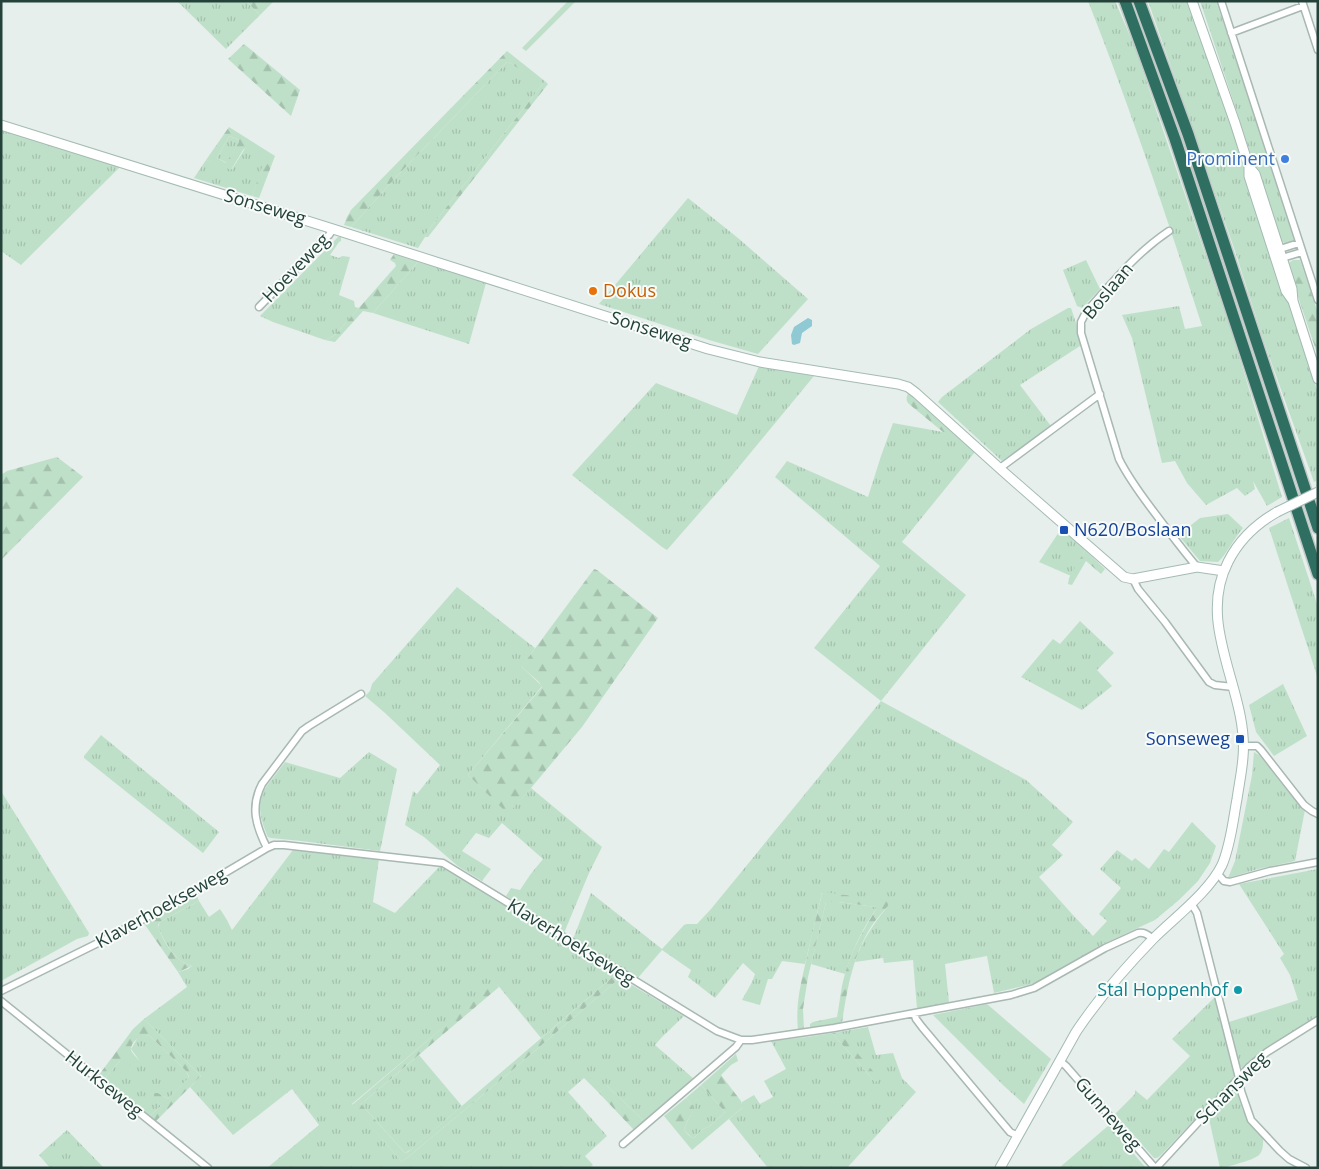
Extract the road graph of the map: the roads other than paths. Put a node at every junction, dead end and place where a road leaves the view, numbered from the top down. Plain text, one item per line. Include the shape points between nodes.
1 (1125, 1) edge
2 (1140, 1) edge
3 (1192, 1) edge
4 (1221, 1) edge
5 (1302, 4) edge
6 (1231, 33) junction
7 (1318, 50) edge
8 (1, 125) edge
9 (333, 229) junction
10 (1169, 231) dead end
11 (1299, 243) junction
12 (1302, 252) junction
13 (1278, 254) junction
14 (1318, 300) edge
15 (259, 307) dead end
16 (1318, 379) edge
17 (1100, 394) junction
18 (1000, 468) junction
19 (1318, 492) edge
20 (1318, 528) edge
21 (1197, 567) junction
22 (1224, 571) junction
23 (1318, 574) edge
24 (1133, 579) junction
25 (1233, 687) junction
26 (361, 694) dead end
27 (1244, 746) junction
28 (1318, 814) edge
29 (267, 848) junction
30 (1318, 862) edge
31 (1217, 873) junction
32 (1191, 903) junction
33 (1153, 939) junction
34 (1, 991) edge
35 (1, 1000) edge
36 (914, 1013) junction
37 (1318, 1020) edge
38 (741, 1040) junction
39 (1060, 1061) junction
40 (1239, 1078) junction
41 (1018, 1136) junction
42 (623, 1144) dead end
43 (208, 1168) edge
44 (1000, 1168) edge
45 (1156, 1168) edge
46 (1306, 1168) edge

1 - 23 highway via 1176,139
2 - 20 highway via 1188,134
3 - 13 main road via 1249,167 1255,174
4 - 6 street
5 - 6 street
5 - 7 street
6 - 11 street
8 - 9 main road, Sonseweg
9 - 15 street, Hoeveweg
9 - 18 main road, Sonseweg via 708,349 760,362 898,384 916,393
10 - 17 street, Boslaan via 1127,267 1086,312 1081,322 1081,333
11 - 12 street
11 - 13 street
12 - 13 street
12 - 14 street
13 - 16 main road via 1286,291 1293,301
17 - 18 street
17 - 21 street, Boslaan via 1125,471
18 - 24 main road, Sonseweg via 1124,577
19 - 22 main road, bridge via 1278,512 1244,537
21 - 22 main road
21 - 24 main road
22 - 25 main road via 1217,597 1217,619
24 - 25 street, Sonseweg via 1210,682
25 - 27 main road via 1242,721
26 - 29 street via 302,731 262,784 255,809
27 - 28 street via 1257,746 1304,805
27 - 31 main road via 1233,824
29 - 34 street, Klaverhoekseweg via 176,902
29 - 38 street, Klaverhoekseweg via 284,845 443,863 717,1031
30 - 31 street via 1270,870 1230,882 1224,881
31 - 32 main road
32 - 33 main road
32 - 40 street via 1197,913
33 - 36 street, Klaverhoekseweg via 1138,933 1024,992
33 - 39 main road via 1092,1009
35 - 43 street, Hurkseweg
36 - 38 street, Klaverhoekseweg
36 - 41 street via 922,1027 1010,1132
37 - 40 street, Schansweg via 1267,1052
38 - 42 street
39 - 41 main road
39 - 45 street, Gunneweg
40 - 45 street, Schansweg
40 - 46 street via 1251,1120 1289,1159
41 - 44 main road

